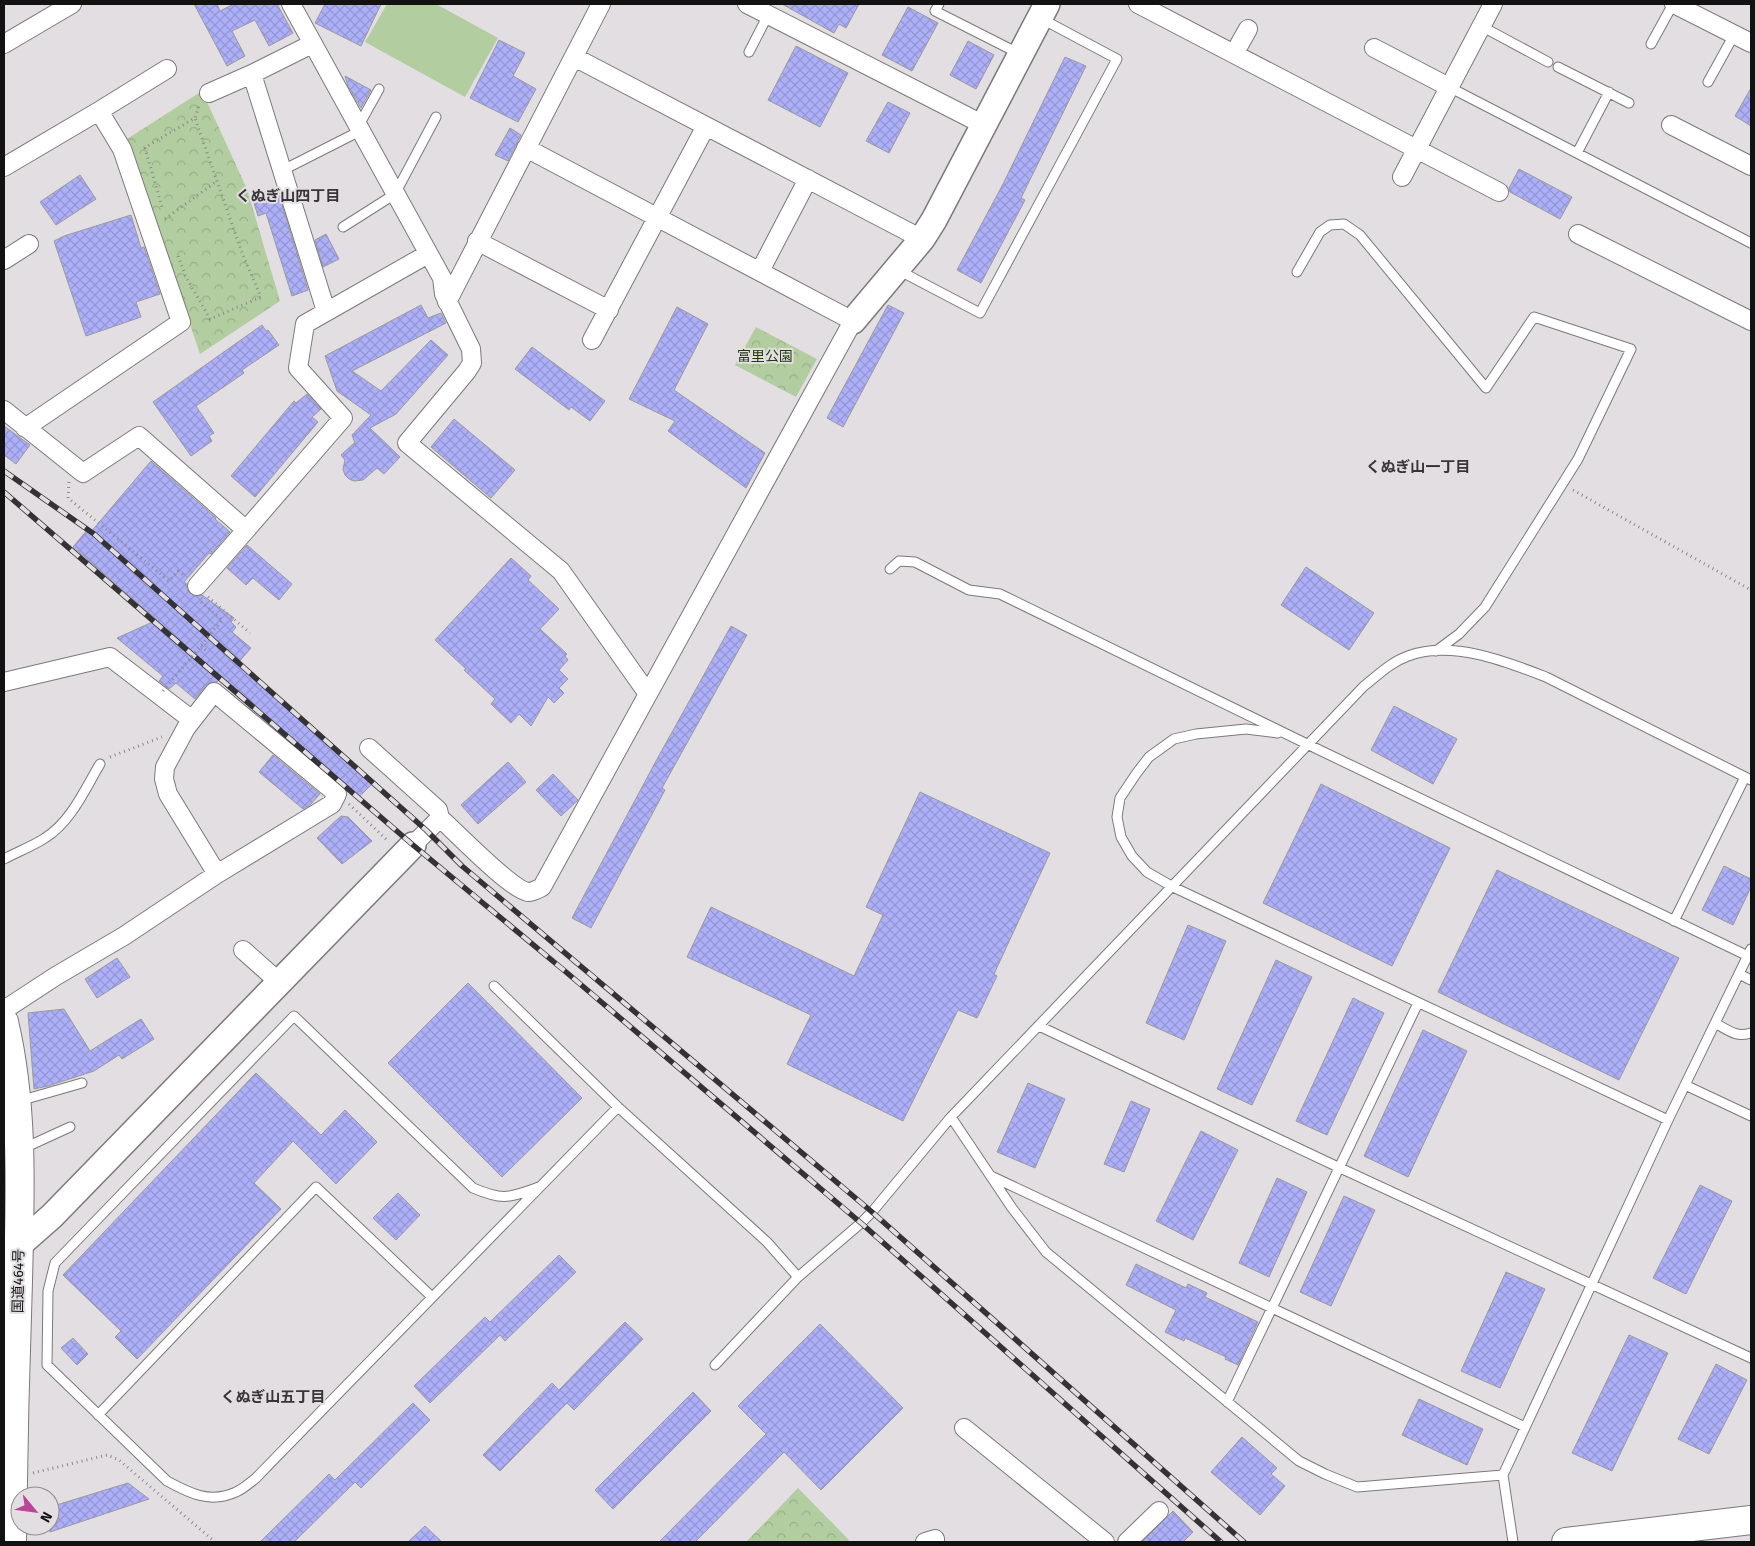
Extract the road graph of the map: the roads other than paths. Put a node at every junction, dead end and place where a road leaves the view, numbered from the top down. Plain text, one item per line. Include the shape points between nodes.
1 (72, 4) edge
2 (291, 4) edge
3 (601, 4) edge
4 (747, 4) edge
5 (939, 4) edge
6 (1138, 4) edge
7 (1493, 4) edge
8 (1673, 4) edge
9 (1043, 11) edge
10 (768, 14) junction
11 (1482, 26) junction
12 (1248, 29) dead end
13 (1734, 35) junction
14 (1751, 43) edge
15 (4, 44) edge
16 (312, 44) junction
17 (1651, 44) dead end
18 (1374, 48) dead end
19 (749, 52) dead end
20 (1020, 54) junction
21 (1234, 54) junction
22 (574, 57) junction
23 (1548, 62) dead end
24 (1558, 67) dead end
25 (167, 69) dead end
26 (252, 74) junction
27 (1708, 82) dead end
28 (1449, 87) junction
29 (379, 89) dead end
30 (1609, 92) junction
31 (209, 93) road end
32 (1629, 103) dead end
33 (99, 111) junction
34 (436, 116) dead end
35 (984, 125) junction
36 (1672, 125) dead end
37 (706, 126) junction
38 (359, 128) junction
39 (526, 148) junction
40 (1417, 149) junction
41 (1577, 153) junction
42 (1751, 166) edge
43 (4, 167) edge
44 (289, 167) dead end
45 (1402, 177) dead end
46 (808, 178) junction
47 (1499, 192) dead end
48 (395, 194) junction
49 (658, 218) junction
50 (343, 228) dead end
51 (1578, 234) dead end
52 (922, 239) junction
53 (477, 241) junction
54 (1751, 243) edge
55 (29, 244) dead end
56 (428, 254) junction
57 (4, 260) edge
58 (897, 269) junction
59 (760, 271) junction
60 (1296, 272) dead end
61 (447, 302) junction
62 (608, 310) junction
63 (326, 311) junction
64 (853, 320) junction
65 (1751, 321) edge
66 (592, 340) dead end
67 (4, 410) edge
68 (25, 428) junction
69 (246, 530) junction
70 (890, 569) dead end
71 (199, 594) road end
72 (1436, 651) junction
73 (4, 682) edge
74 (648, 694) junction
75 (189, 724) junction
76 (1285, 734) junction
77 (1309, 745) junction
78 (369, 748) dead end
79 (100, 764) road end
80 (1748, 778) edge
81 (440, 818) junction
82 (408, 851) joint
83 (4, 859) edge
84 (217, 874) junction
85 (1173, 887) junction
86 (1674, 921) junction
87 (243, 950) dead end
88 (1749, 952) edge
89 (1739, 974) junction
90 (1751, 980) edge
91 (279, 982) junction
92 (494, 986) dead end
93 (1418, 1003) junction
94 (4, 1010) edge
95 (4, 1022) edge
96 (1715, 1023) junction
97 (1039, 1026) junction
98 (1751, 1033) edge
99 (82, 1083) dead end
100 (1685, 1085) junction
101 (17, 1101) junction
102 (618, 1107) junction
103 (1751, 1116) edge
104 (951, 1117) junction
105 (1668, 1120) junction
106 (70, 1127) dead end
107 (15, 1143) junction
108 (1338, 1167) junction
109 (991, 1176) junction
110 (539, 1187) junction
111 (18, 1245) junction
112 (798, 1277) junction
113 (1592, 1284) junction
114 (431, 1296) junction
115 (1271, 1308) junction
116 (1751, 1358) edge
117 (715, 1365) dead end
118 (1227, 1402) junction
119 (98, 1415) junction
120 (1525, 1427) junction
121 (964, 1428) dead end
122 (1503, 1474) junction
123 (1159, 1511) dead end
124 (1751, 1520) edge
125 (1633, 1539) edge
126 (12, 1542) edge
127 (925, 1542) edge
128 (935, 1542) edge
129 (1105, 1542) edge
130 (1127, 1542) edge
131 (1513, 1542) edge
132 (1566, 1542) edge

1 - 15 street
2 - 16 street
3 - 22 street
4 - 10 street
5 - 20 lane via 935,11
6 - 21 street
7 - 11 street
8 - 13 street
8 - 17 lane
9 - 20 street
9 - 58 lane via 1117,59 980,313
10 - 19 lane
10 - 35 street
11 - 23 lane
11 - 28 street
12 - 21 street
13 - 14 street
13 - 27 lane
16 - 26 street
16 - 38 street
18 - 28 street
20 - 35 street
21 - 40 street
22 - 37 street
22 - 39 street
24 - 30 lane
25 - 33 street
26 - 31 street
26 - 63 street
28 - 40 street
28 - 41 lane
29 - 38 lane
30 - 32 lane
30 - 41 lane
33 - 43 street
33 - 68 street via 122,149 181,322
34 - 48 lane
35 - 52 street
36 - 42 street
37 - 46 street
37 - 49 street
38 - 44 lane via 354,134
38 - 48 street
39 - 49 street
39 - 53 street
40 - 45 street
40 - 47 street
41 - 54 lane
46 - 52 street
46 - 59 street
48 - 50 lane
48 - 56 street
49 - 59 street
49 - 62 street
51 - 65 street
52 - 58 street
53 - 61 street
53 - 62 street
55 - 57 street
56 - 61 street via 442,278
56 - 63 street
58 - 64 street
59 - 64 street
60 - 72 lane via 1320,232 1330,225 1344,224 1360,235 1486,388 1534,317 1631,349 1578,459 1485,607 1459,634
61 - 74 street via 471,349 472,363 407,443 561,571
62 - 66 street
63 - 69 street via 305,324 298,368 343,418
64 - 74 street
67 - 68 street
68 - 69 street via 83,473 138,436
69 - 71 street
70 - 76 lane via 899,562 915,562 969,590 1000,594
72 - 77 lane via 1407,656 1392,664 1364,686
72 - 80 lane via 1451,650 1522,667
73 - 75 street via 110,657
74 - 81 street via 542,887 528,892 518,888
75 - 84 street via 165,767 164,779 168,794
75 - 84 street via 214,692 341,797
76 - 77 lane
76 - 85 lane via 1246,729 1196,734 1174,740 1149,757 1136,774 1120,798 1117,817 1121,836 1132,856 1147,872
77 - 85 lane
77 - 86 lane
78 - 81 street via 438,810
79 - 83 lane via 58,828
80 - 86 lane
81 - 82 street
82 - 91 street
84 - 94 street
85 - 93 lane
85 - 97 lane
86 - 88 lane
87 - 91 street
88 - 89 lane
89 - 90 lane
89 - 96 lane
91 - 111 street via 52,1216
92 - 102 lane
93 - 105 lane
93 - 108 lane
95 - 101 main road, 国道464号
96 - 98 lane via 1735,1034
96 - 100 lane
97 - 104 lane
97 - 108 lane
99 - 101 lane
100 - 103 lane
100 - 105 lane
101 - 107 main road, 国道464号
102 - 110 lane
102 - 112 lane via 767,1242
104 - 109 lane
104 - 112 lane via 872,1212
105 - 113 lane
106 - 107 lane
107 - 111 main road, 国道464号
108 - 113 lane
108 - 115 lane
109 - 115 lane
109 - 118 lane via 1046,1252
110 - 114 lane
110 - 119 lane via 511,1197 493,1196 472,1188 294,1016 55,1263 48,1291 46,1365
111 - 126 main road, 国道464号
112 - 117 lane
113 - 116 lane
113 - 120 lane
114 - 119 lane via 256,1478 236,1492 212,1497 189,1493 167,1480
114 - 119 lane via 316,1188
115 - 118 lane
115 - 120 lane
118 - 122 lane via 1299,1461 1357,1487
120 - 122 lane
121 - 129 street
122 - 131 lane
123 - 130 street
124 - 125 main road via 1703,1532
125 - 132 main road
127 - 128 street via 935,1539

